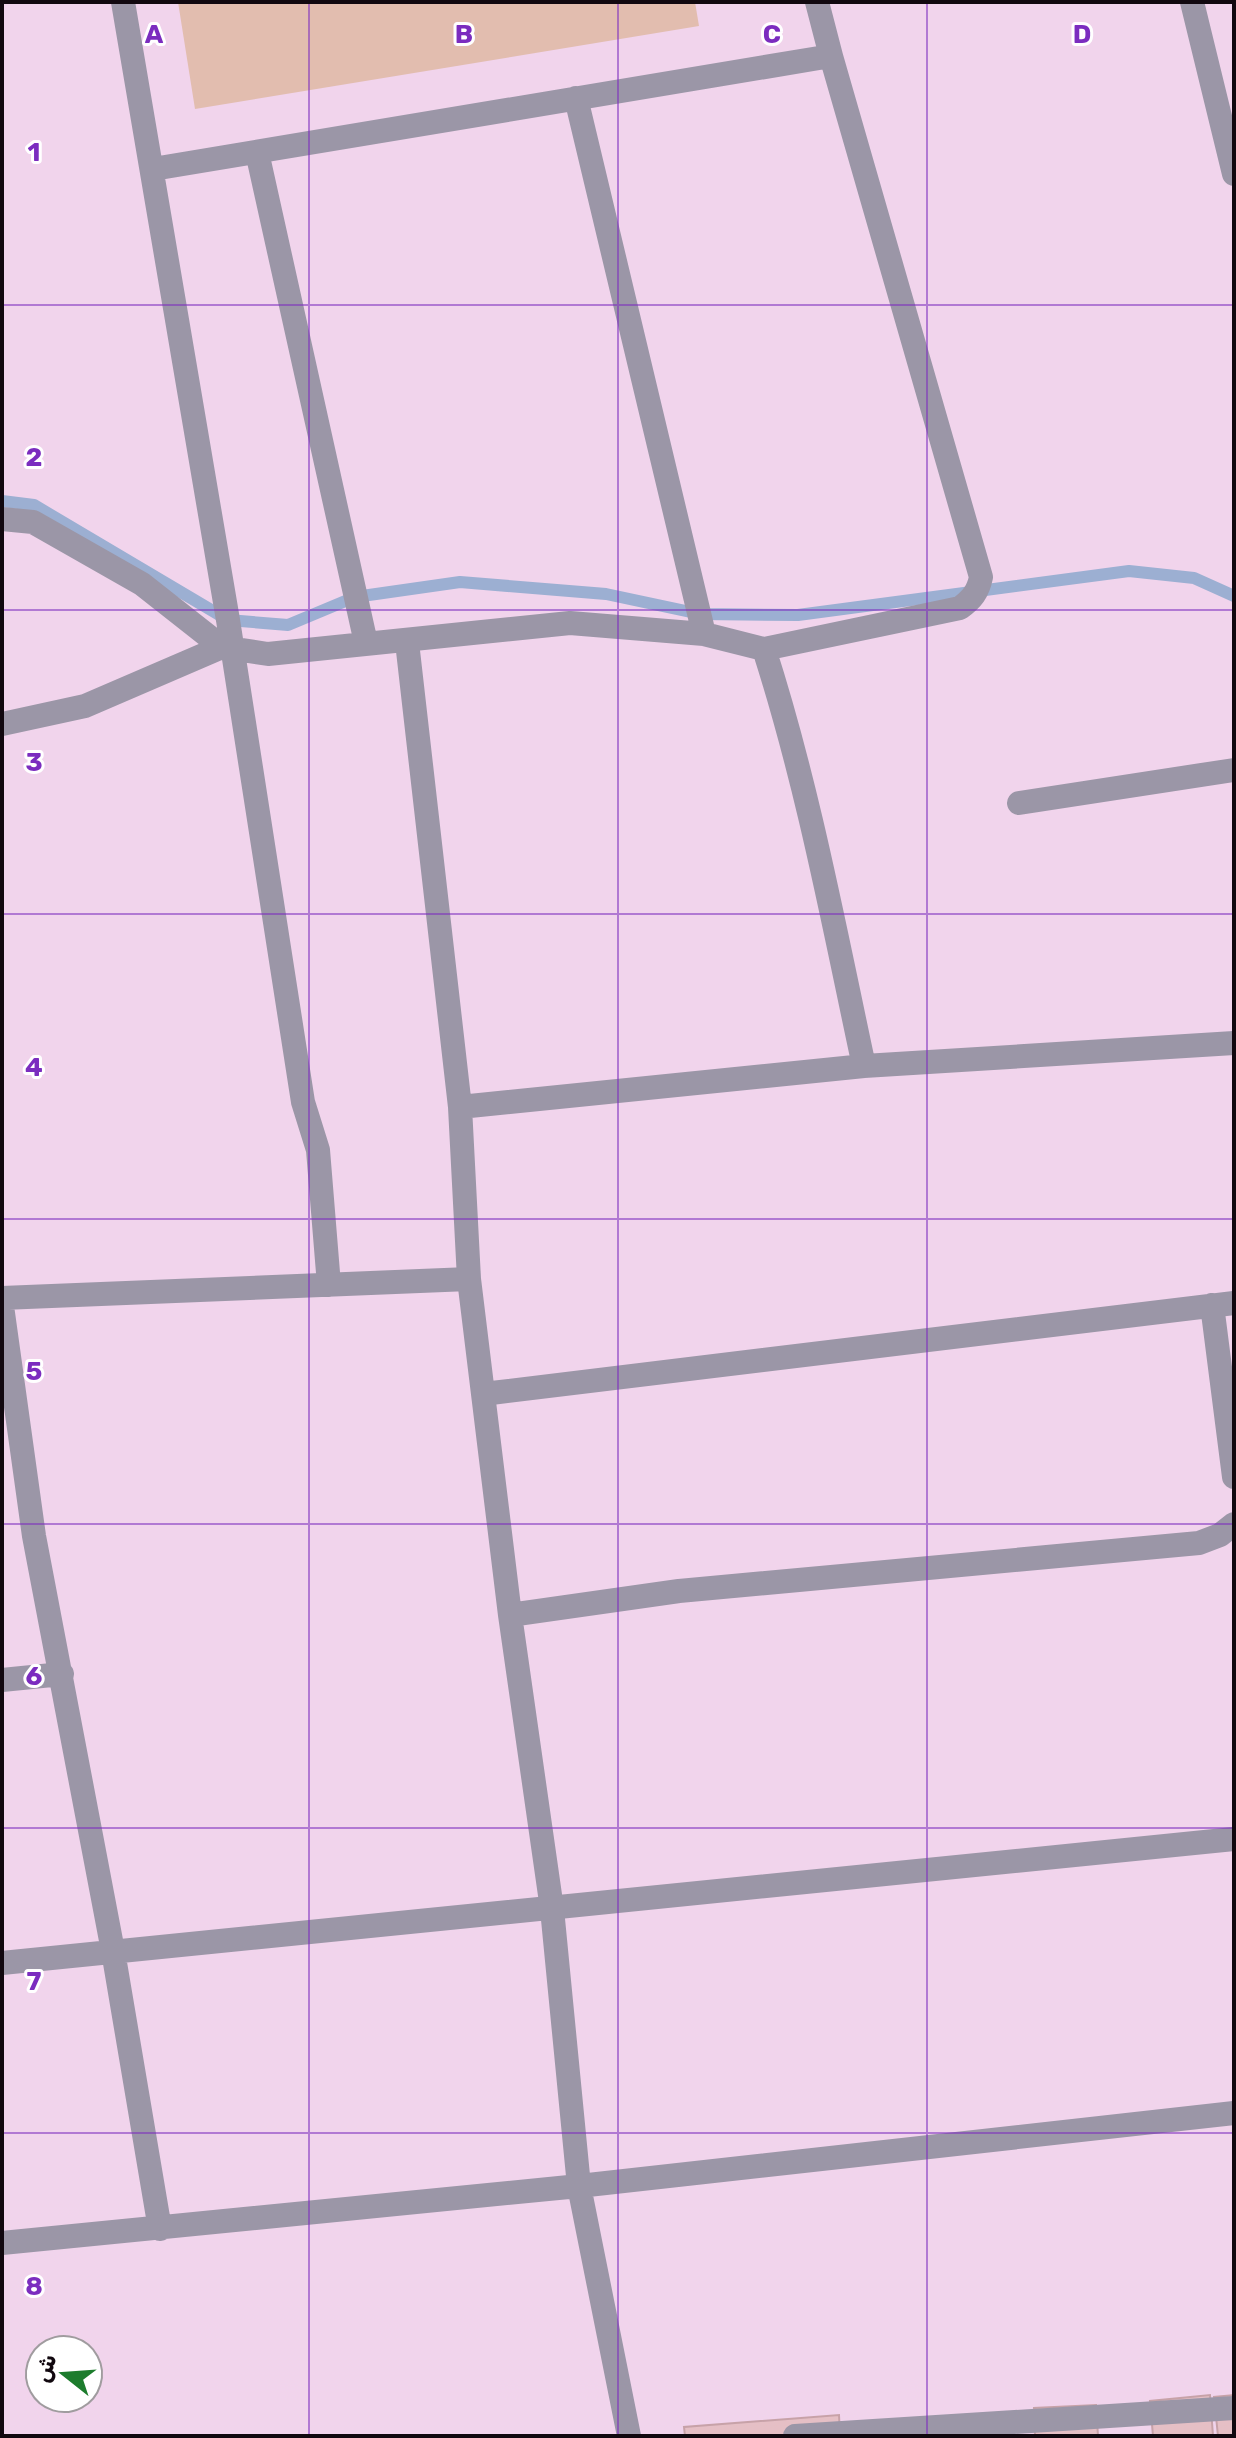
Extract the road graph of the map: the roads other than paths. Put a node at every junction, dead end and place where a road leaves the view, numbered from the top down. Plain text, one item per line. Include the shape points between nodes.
1 (123, 2) edge
2 (817, 2) edge
3 (1192, 2) edge
4 (831, 56) junction
5 (576, 98) junction
6 (257, 152) junction
7 (153, 169) junction
8 (1234, 174) edge
9 (2, 519) edge
10 (704, 634) junction
11 (407, 642) junction
12 (366, 643) junction
13 (227, 648) junction
14 (764, 649) junction
15 (2, 724) edge
16 (1234, 770) edge
17 (1019, 803) dead end
18 (1234, 1043) edge
19 (864, 1066) junction
20 (460, 1107) junction
21 (469, 1279) junction
22 (329, 1285) junction
23 (2, 1298) edge
24 (1223, 1304) edge
25 (2, 1306) edge
26 (483, 1394) junction
27 (1234, 1477) edge
28 (1234, 1524) edge
29 (510, 1615) junction
30 (62, 1674) junction
31 (2, 1680) edge
32 (1234, 1839) edge
33 (552, 1909) junction
34 (113, 1951) junction
35 (2, 1963) edge
36 (1234, 2113) edge
37 (579, 2186) junction
38 (160, 2229) junction
39 (2, 2243) edge
40 (1234, 2408) edge
41 (629, 2436) edge
42 (795, 2436) edge

1 - 7 street
2 - 4 street
3 - 8 street
4 - 5 street
4 - 14 street via 981,577 978,590 960,608
5 - 6 street
5 - 10 street
6 - 7 street
6 - 12 street
7 - 13 street
9 - 13 street via 33,522 142,584
10 - 11 street via 570,623
10 - 14 street
11 - 12 street
11 - 20 street
12 - 13 street via 268,654
13 - 15 street via 85,706
13 - 22 street via 303,1102 318,1150
14 - 19 street via 812,825
16 - 17 street
18 - 19 street
19 - 20 street
20 - 21 street
21 - 22 street
21 - 26 street
22 - 23 street
24 - 26 street
24 - 27 street
25 - 30 street via 34,1536
26 - 29 street
28 - 29 street via 1199,1543 679,1591
29 - 33 street
30 - 31 street
30 - 34 street
32 - 33 street
33 - 34 street
33 - 37 street
34 - 35 street
34 - 38 street
36 - 37 street
37 - 38 street
37 - 41 street
38 - 39 street
40 - 42 street

